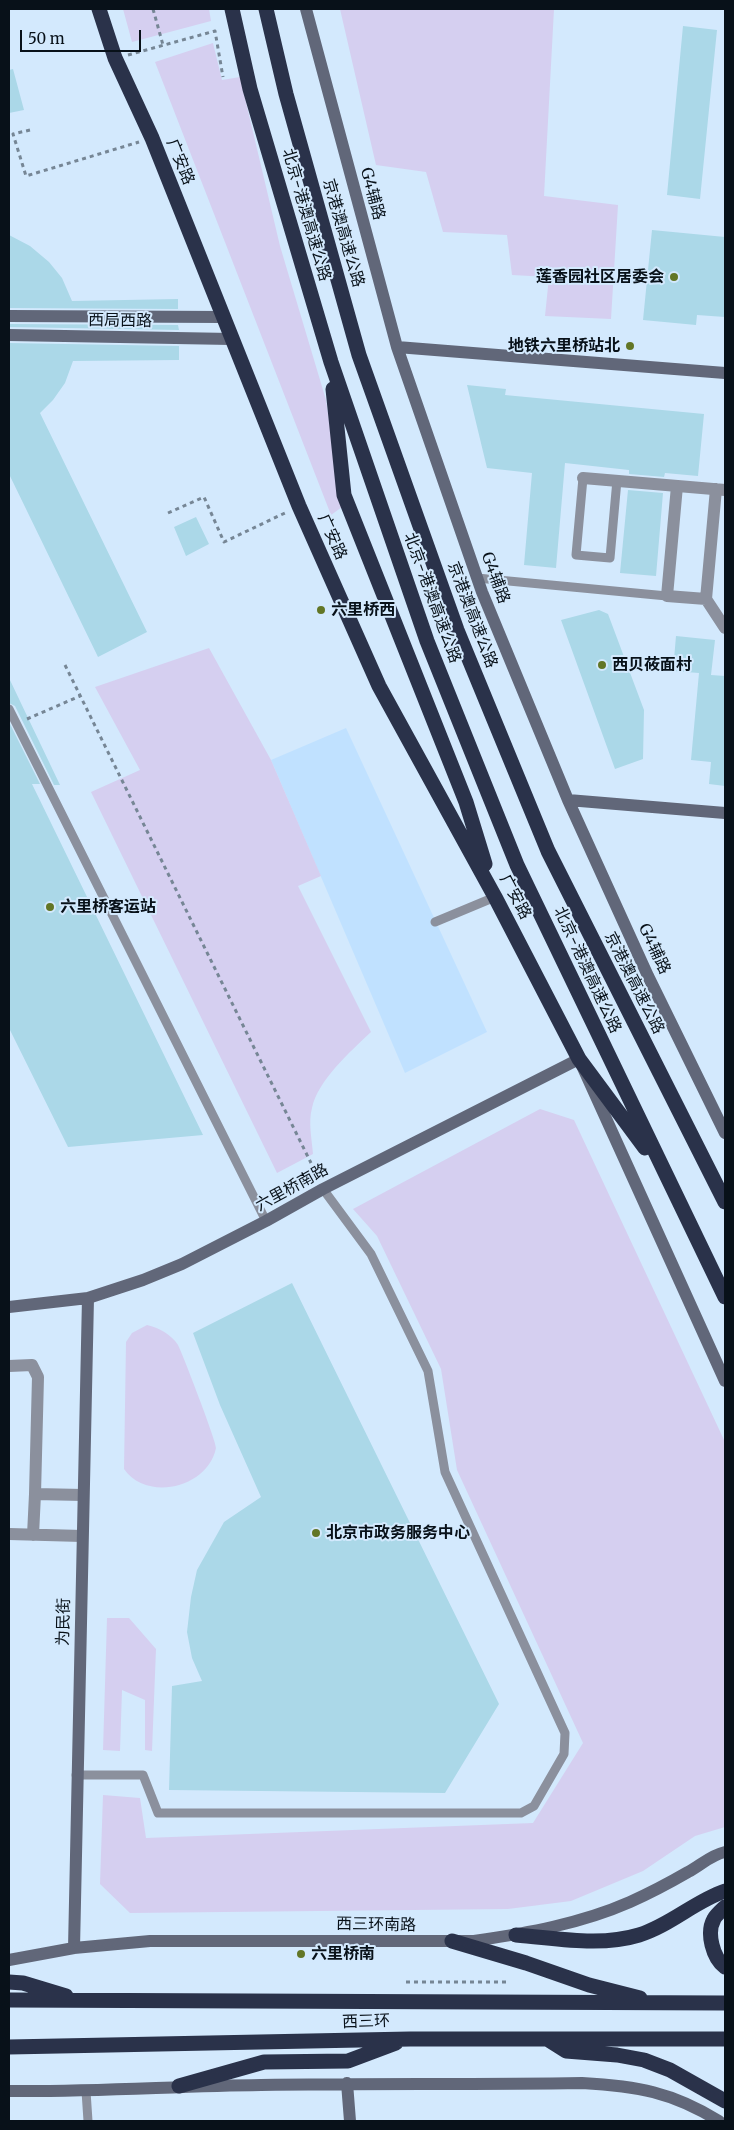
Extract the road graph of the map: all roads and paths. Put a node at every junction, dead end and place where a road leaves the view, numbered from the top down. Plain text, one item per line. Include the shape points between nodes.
1 (99, 9) edge
2 (153, 9) edge
3 (232, 9) edge
4 (266, 9) edge
5 (306, 9) edge
6 (163, 45) junction
7 (115, 58) junction
8 (223, 77) dead end
9 (30, 130) dead end
10 (152, 138) junction
11 (9, 316) edge
12 (222, 317) junction
13 (9, 335) edge
14 (231, 339) junction
15 (397, 347) junction
16 (331, 362) junction
17 (725, 373) edge
18 (582, 478) joint
19 (617, 480) junction
20 (677, 486) junction
21 (720, 489) edge
22 (299, 506) junction
23 (168, 513) dead end
24 (477, 578) junction
25 (667, 596) junction
26 (706, 599) junction
27 (725, 628) edge
28 (64, 665) dead end
29 (80, 696) junction
30 (9, 709) edge
31 (15, 724) junction
32 (568, 800) junction
33 (725, 813) edge
34 (495, 897) junction
35 (435, 922) dead end
36 (579, 1059) junction
37 (725, 1133) edge
38 (310, 1163) dead end
39 (665, 1175) junction
40 (323, 1189) junction
41 (725, 1202) edge
42 (266, 1221) junction
43 (725, 1297) edge
44 (88, 1298) junction
45 (9, 1307) edge
46 (9, 1366) edge
47 (725, 1382) edge
48 (35, 1494) junction
49 (83, 1495) junction
50 (9, 1534) edge
51 (33, 1535) junction
52 (82, 1536) junction
53 (76, 1775) junction
54 (725, 1852) edge
55 (725, 1890) edge
56 (725, 1907) edge
57 (516, 1935) junction
58 (452, 1941) junction
59 (74, 1948) junction
60 (9, 1960) edge
61 (725, 1968) edge
62 (9, 1982) edge
63 (406, 1982) dead end
64 (509, 1982) dead end
65 (9, 2000) edge
66 (79, 2000) junction
67 (725, 2003) edge
68 (663, 2004) junction
69 (410, 2038) junction
70 (547, 2039) junction
71 (725, 2039) edge
72 (9, 2047) edge
73 (347, 2083) junction
74 (180, 2086) junction
75 (9, 2091) edge
76 (86, 2091) junction
77 (725, 2101) edge
78 (88, 2121) edge
79 (350, 2121) edge
80 (720, 2121) edge

1 - 7 highway, 广安路
2 - 6 path
3 - 16 highway, 北京-港澳高速公路 via 250,89
4 - 41 highway, 京港澳高速公路 via 286,94 358,355 457,630 548,851
5 - 15 street, G4辅路
6 - 7 path
6 - 8 path via 214,31
7 - 10 highway, 广安路
9 - 10 path via 13,134 26,176
10 - 12 highway, 广安路
11 - 12 street, 西局西路
12 - 14 highway, 广安路
13 - 14 street, 西局西路
14 - 22 highway, 广安路
15 - 17 street
15 - 24 street, G4辅路
16 - 34 highway via 344,496 466,802
16 - 39 highway, 北京-港澳高速公路 via 427,641 517,865
18 - 19 street
18 - 19 lane via 576,555 610,558
19 - 20 street
20 - 21 street
20 - 25 street
21 - 26 street
22 - 23 path via 224,542 204,497
22 - 34 highway, 广安路 via 379,686
24 - 25 lane
24 - 32 street, G4辅路
25 - 26 street
26 - 27 street
28 - 29 path
29 - 31 path
29 - 38 path
30 - 31 lane
31 - 42 lane
32 - 33 street
32 - 37 street, G4辅路 via 648,976
34 - 35 lane
34 - 36 highway, 广安路
36 - 39 highway, 广安路
36 - 40 street, 六里桥南路
36 - 47 street
39 - 43 highway
40 - 42 street, 六里桥南路
40 - 53 lane via 371,1254 428,1371 445,1472 565,1734 564,1754 534,1806 521,1813 158,1813 143,1775
42 - 44 street, 六里桥南路 via 182,1264
44 - 45 street, 六里桥南路
44 - 49 street, 为民街
46 - 48 street via 32,1365 38,1377
48 - 49 street
48 - 51 street
49 - 52 street, 为民街
50 - 51 street
51 - 52 street
52 - 53 street, 为民街
53 - 59 street, 为民街
54 - 57 street, 西三环南路 via 710,1857 667,1884 628,1903 563,1925
55 - 57 highway via 640,1935 578,1941
56 - 61 highway via 713,1920 710,1939 720,1964
57 - 58 street, 西三环南路
58 - 59 street, 西三环南路 via 150,1941
58 - 68 highway via 589,1985
59 - 60 street, 西三环南路
62 - 66 highway via 23,1983
63 - 64 path
65 - 66 highway, 西三环
66 - 68 highway, 西三环
67 - 68 highway, 西三环
69 - 70 highway, 西三环
69 - 72 highway, 西三环
69 - 74 highway via 348,2061 264,2062
70 - 71 highway, 西三环
70 - 77 highway via 566,2051 644,2060 670,2070
73 - 74 street
73 - 79 street
73 - 80 street via 617,2085 663,2093
74 - 76 street
75 - 76 street
76 - 78 lane

